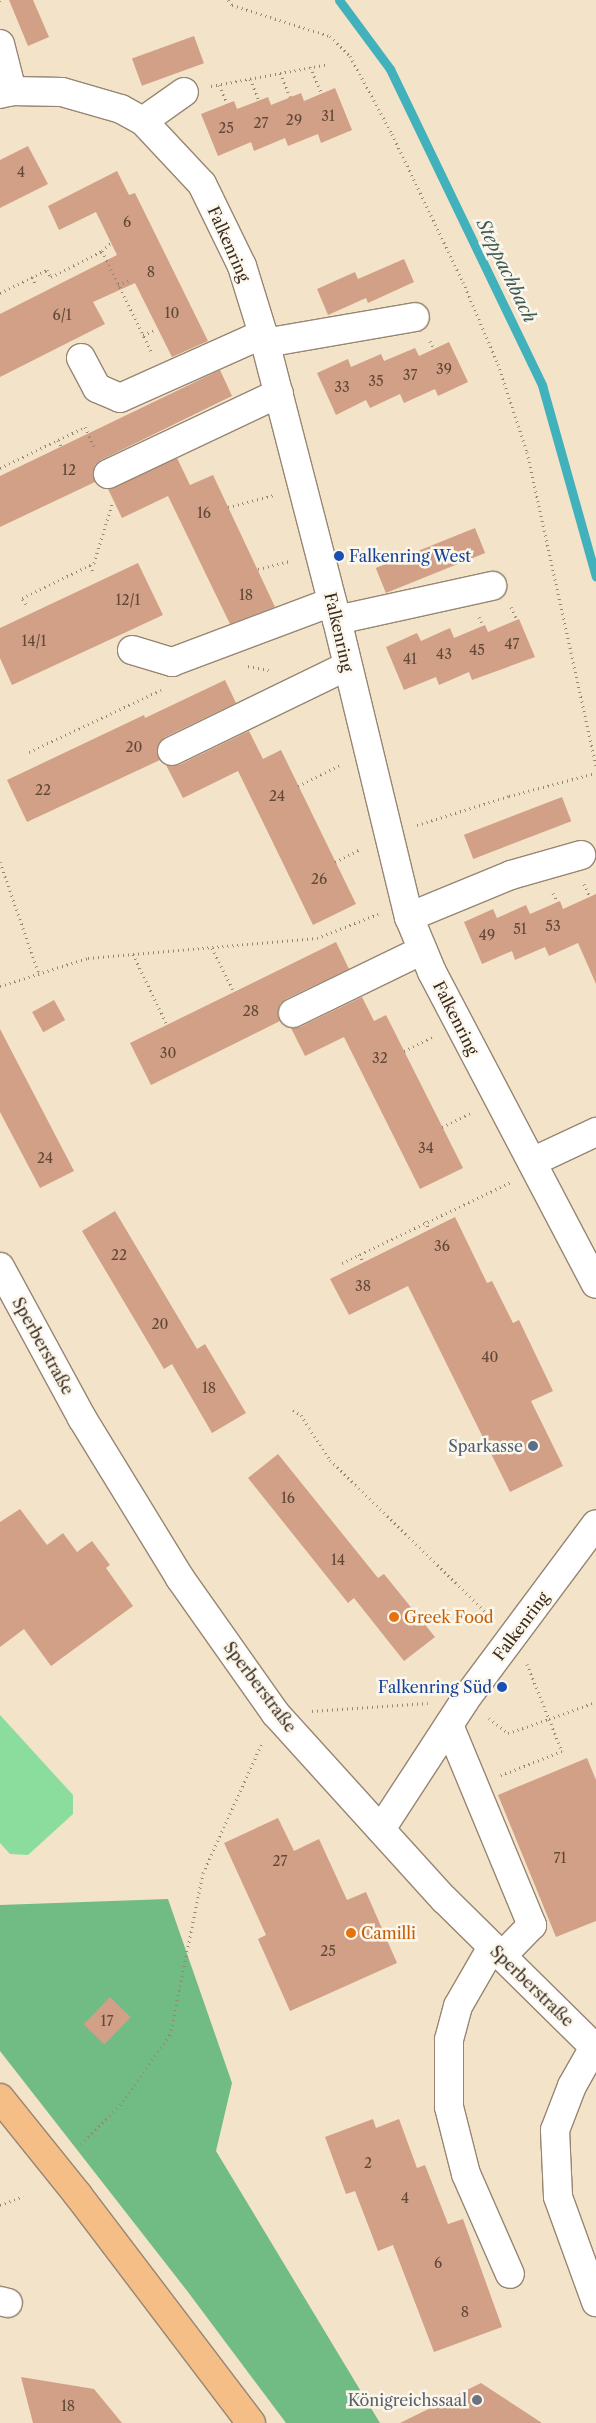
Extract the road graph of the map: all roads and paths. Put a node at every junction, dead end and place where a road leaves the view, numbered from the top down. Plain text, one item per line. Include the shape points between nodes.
1 (228, 0) edge
2 (0, 44) edge
3 (328, 64) dead end
4 (310, 68) junction
5 (280, 73) junction
6 (250, 79) junction
7 (219, 85) junction
8 (184, 92) joint
9 (6, 93) edge
10 (322, 94) dead end
11 (290, 97) dead end
12 (259, 100) dead end
13 (227, 103) dead end
14 (143, 121) junction
15 (111, 243) dead end
16 (102, 251) junction
17 (32, 277) junction
18 (130, 280) dead end
19 (35, 284) dead end
20 (118, 285) junction
21 (0, 294) edge
22 (415, 317) dead end
23 (155, 330) dead end
24 (143, 335) junction
25 (264, 339) junction
26 (81, 358) dead end
27 (165, 378) junction
28 (279, 393) junction
29 (58, 440) junction
30 (61, 447) dead end
31 (0, 468) edge
32 (108, 474) junction
33 (303, 487) junction
34 (228, 507) dead end
35 (320, 553) junction
36 (90, 565) junction
37 (258, 569) dead end
38 (93, 573) dead end
39 (492, 586) dead end
40 (26, 604) dead end
41 (334, 611) junction
42 (132, 650) dead end
43 (240, 665) dead end
44 (347, 666) junction
45 (276, 672) dead end
46 (169, 686) dead end
47 (172, 751) dead end
48 (368, 751) junction
49 (29, 752) dead end
50 (596, 767) edge
51 (596, 773) edge
52 (298, 786) dead end
53 (388, 835) junction
54 (581, 855) dead end
55 (0, 862) edge
56 (407, 910) junction
57 (212, 948) junction
58 (423, 950) junction
59 (133, 954) junction
60 (39, 974) junction
61 (0, 986) edge
62 (234, 992) dead end
63 (293, 1013) dead end
64 (166, 1025) dead end
65 (498, 1100) junction
66 (442, 1127) dead end
67 (596, 1132) edge
68 (534, 1166) junction
69 (425, 1221) junction
70 (429, 1230) dead end
71 (358, 1254) junction
72 (342, 1263) dead end
73 (363, 1263) dead end
74 (0, 1267) edge
75 (596, 1284) edge
76 (293, 1410) dead end
77 (596, 1524) edge
78 (516, 1650) junction
79 (465, 1700) junction
80 (596, 1702) edge
81 (276, 1714) junction
82 (549, 1719) junction
83 (448, 1725) junction
84 (508, 1733) dead end
85 (499, 1776) dead end
86 (381, 1829) junction
87 (497, 1952) junction
88 (595, 2048) edge
89 (0, 2098) edge
90 (81, 2144) dead end
91 (23, 2196) dead end
92 (0, 2205) edge
93 (510, 2274) dead end
94 (596, 2302) edge
95 (250, 2423) edge

1 - 50 path via 232,5 330,36 350,56 463,282 498,364 524,443
2 - 9 street
3 - 4 path
4 - 5 path
4 - 10 path
5 - 6 path
5 - 11 path
6 - 7 path
6 - 12 path
7 - 8 path
7 - 13 path
8 - 14 street
9 - 14 street, Falkenring via 62,92 121,109
14 - 25 street, Falkenring via 202,184 242,266
15 - 16 path
16 - 17 path via 51,277 47,270
16 - 20 path
17 - 19 path
17 - 21 path
18 - 20 path
20 - 24 path
22 - 25 street
23 - 24 path
24 - 27 path
25 - 27 street
25 - 28 street, Falkenring
26 - 27 street via 97,388 120,398
28 - 32 street
28 - 33 street, Falkenring
29 - 30 path
29 - 31 path
29 - 32 path via 85,427
32 - 36 path via 116,491 94,563
33 - 34 path
33 - 35 street, Falkenring
35 - 37 path
35 - 41 street, Falkenring
36 - 38 path
36 - 40 path via 22,598
39 - 41 street
41 - 42 street via 172,662
41 - 44 street, Falkenring
43 - 45 path
44 - 47 street
44 - 48 street, Falkenring
46 - 49 path
48 - 52 path
48 - 53 street, Falkenring
51 - 53 path via 508,796
53 - 56 street, Falkenring
54 - 56 street
55 - 60 path
56 - 57 path via 318,938
56 - 58 street, Falkenring
57 - 59 path
57 - 62 path
58 - 63 street
58 - 65 street, Falkenring
59 - 60 path via 88,958
59 - 64 path
60 - 61 path
65 - 66 path
65 - 68 street, Falkenring
67 - 68 street
68 - 69 path
68 - 75 street, Falkenring
69 - 70 path
69 - 71 path
71 - 72 path
71 - 73 path
74 - 81 street, Sperberstraße via 82,1418 175,1570
76 - 78 path via 301,1415 330,1460
77 - 78 street, Falkenring
78 - 79 street, Falkenring
78 - 82 path via 526,1661
79 - 81 path
79 - 83 street, Falkenring
80 - 82 path
81 - 86 street, Sperberstraße
81 - 90 path via 203,1873 170,2035 120,2104
82 - 84 path
82 - 85 path via 562,1751
83 - 86 street, Falkenring
83 - 87 street via 532,1925
86 - 87 street, Sperberstraße
87 - 88 street, Sperberstraße
87 - 93 street via 458,2006 449,2040 449,2107 466,2174
88 - 94 street via 572,2086 555,2130 558,2197
89 - 95 main road via 78,2195
91 - 92 path

